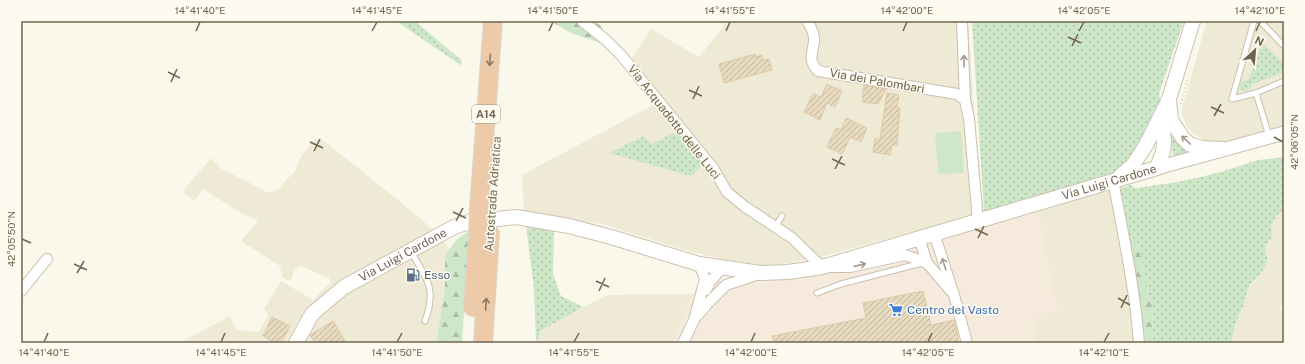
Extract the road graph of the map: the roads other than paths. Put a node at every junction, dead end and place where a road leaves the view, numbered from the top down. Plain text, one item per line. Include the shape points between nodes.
1 (492, 21) edge
2 (505, 21) edge
3 (582, 21) edge
4 (807, 21) edge
5 (962, 21) edge
6 (1193, 21) edge
7 (1254, 21) edge
8 (1260, 21) edge
9 (1284, 46) edge
10 (1284, 81) edge
11 (1256, 93) junction
12 (1169, 99) junction
13 (965, 100) junction
14 (1162, 114) junction
15 (1284, 133) edge
16 (1151, 137) junction
17 (1270, 137) junction
18 (1222, 149) junction
19 (1157, 168) junction
20 (1116, 179) junction
21 (486, 206) junction
22 (782, 216) dead end
23 (978, 221) junction
24 (775, 227) junction
25 (934, 233) junction
26 (484, 235) junction
27 (919, 238) junction
28 (410, 251) junction
29 (47, 259) dead end
30 (927, 262) junction
31 (698, 264) junction
32 (822, 267) junction
33 (722, 268) junction
34 (761, 273) junction
35 (21, 290) edge
36 (817, 293) dead end
37 (954, 295) junction
38 (704, 302) junction
39 (425, 321) dead end
40 (296, 343) edge
41 (471, 343) edge
42 (483, 343) edge
43 (683, 343) edge
44 (967, 343) edge
45 (1139, 343) edge

1 -> 21 highway, Autostrada Adriatica / A14
2 - 21 highway, Autostrada Adriatica / A14
3 - 24 street, Via Acquadotto delle Luci via 621,55 713,168 727,192
4 - 13 street, Via dei Palombari via 815,40 811,61 818,70 958,94
13 -> 5 street
6 - 12 main road
7 - 11 lane via 1232,99
8 - 9 lane
10 - 11 lane
11 - 17 lane
12 - 14 main road
18 -> 12 main road via 1200,148 1189,144 1171,120
13 - 23 street
14 - 16 main road
14 - 19 main road via 1164,142
15 - 17 street, Via Luigi Cardone
16 - 19 main road via 1152,160
16 - 20 main road via 1133,165
17 - 18 street, Via Luigi Cardone
18 - 19 street, Via Luigi Cardone
19 - 20 main road, Via Luigi Cardone
20 - 23 main road, Via Luigi Cardone
20 - 45 street
21 - 26 highway, Autostrada Adriatica / A14
22 - 24 lane
23 - 25 main road, Via Luigi Cardone
24 - 32 street, Via Acquadotto delle Luci via 792,238
25 - 27 main road, Via Luigi Cardone
37 -> 25 street
26 - 41 highway, Autostrada Adriatica / A14
42 -> 26 highway, Autostrada Adriatica / A14
27 - 30 street
27 - 32 main road, Via Luigi Cardone
28 - 31 main road, Via Luigi Cardone via 454,227 469,222 516,217 590,231
28 - 39 lane via 429,282 430,307
28 - 40 main road, Via Luigi Cardone via 344,287 327,300 312,314
29 - 35 street
32 -> 30 street, Via Luigi Cardone via 850,267 905,255
30 - 36 lane via 841,284
30 - 37 street
31 - 33 main road, Via Luigi Cardone
31 - 38 street, Via Luigi Cardone via 706,279
32 - 34 main road, Via Luigi Cardone
33 - 34 main road, Via Luigi Cardone
33 - 38 street, Via Luigi Cardone via 720,281
34 - 38 street, Via Luigi Cardone via 726,285
37 - 44 street
38 - 43 street, Via Luigi Cardone

